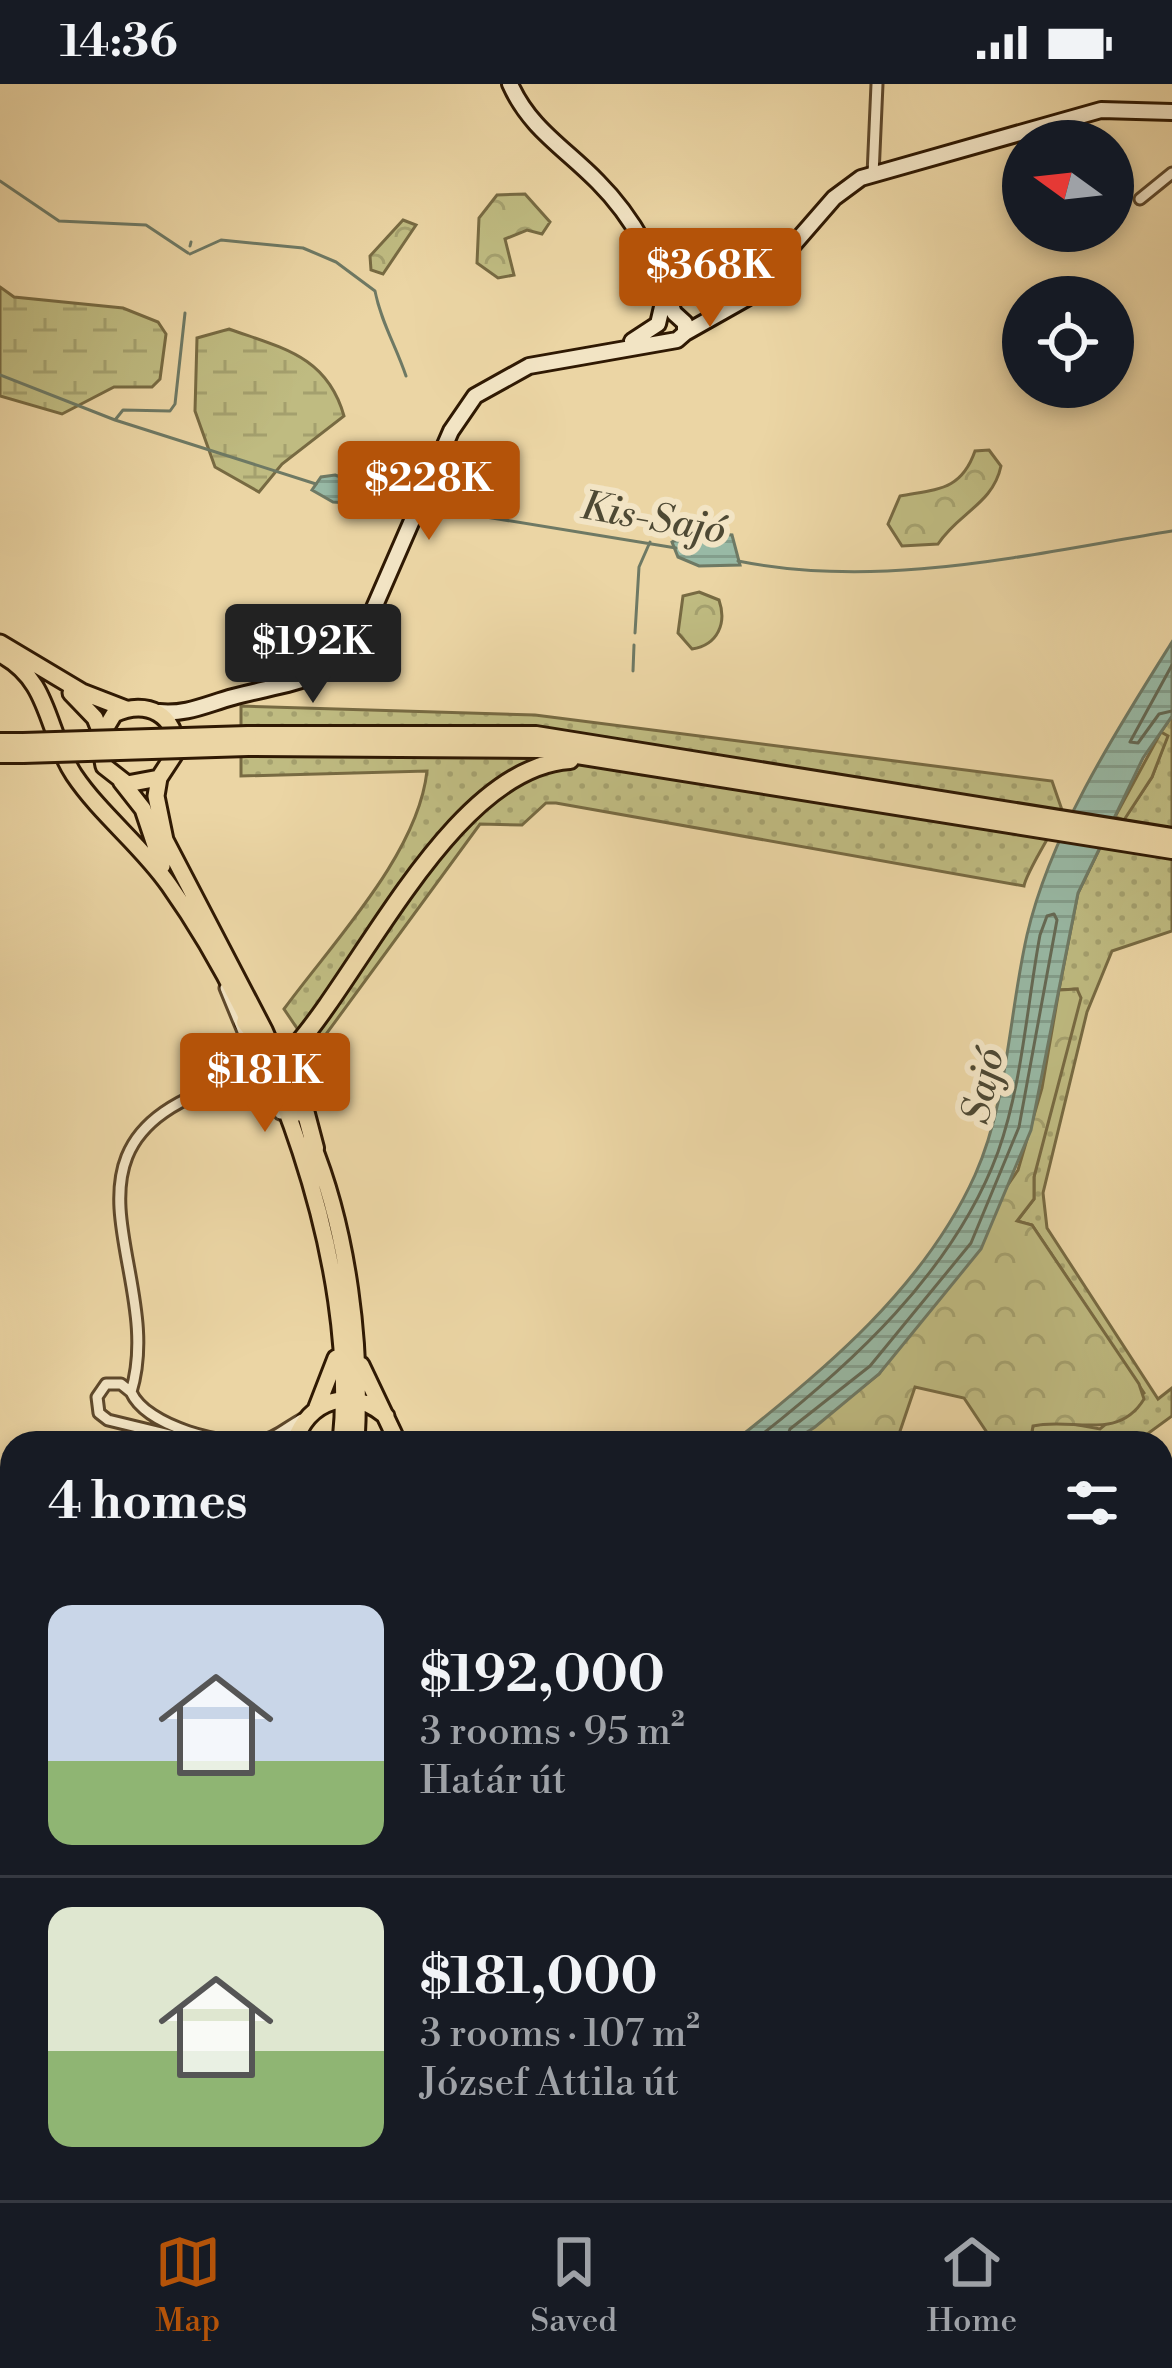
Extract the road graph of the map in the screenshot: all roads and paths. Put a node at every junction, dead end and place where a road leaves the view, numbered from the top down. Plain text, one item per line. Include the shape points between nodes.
1 (510, 84) edge
2 (877, 84) edge
3 (1172, 112) edge
4 (1172, 173) edge
5 (873, 175) junction
6 (1140, 200) dead end
7 (672, 322) junction
8 (628, 344) junction
9 (2, 652) edge
10 (126, 709) junction
11 (195, 710) junction
12 (159, 712) junction
13 (100, 733) junction
14 (248, 741) junction
15 (0, 742) edge
16 (176, 746) junction
17 (23, 748) junction
18 (0, 754) edge
19 (637, 762) junction
20 (159, 778) junction
21 (121, 781) junction
22 (1042, 824) junction
23 (1172, 837) edge
24 (1172, 850) edge
25 (170, 886) junction
26 (224, 981) junction
27 (245, 1022) junction
28 (310, 1029) junction
29 (273, 1050) junction
30 (237, 1080) junction
31 (309, 1152) junction
32 (336, 1301) junction
33 (355, 1345) junction
34 (137, 1351) junction
35 (121, 1384) junction
36 (132, 1396) junction
37 (352, 1399) junction
38 (312, 1412) junction
39 (386, 1416) junction
40 (122, 1419) junction
41 (162, 1431) edge
42 (188, 1431) edge
43 (281, 1431) edge
44 (301, 1431) edge
45 (344, 1431) edge
46 (355, 1431) edge
47 (393, 1431) edge

1 - 7 main road via 539,131 628,216 665,289
2 - 5 street
3 - 5 main road via 1100,110
4 - 6 street
5 - 7 main road via 834,198 747,298 706,321
7 - 8 main road
7 - 8 main road via 666,340
8 - 11 main road via 499,378 475,396 346,655 319,677
9 - 10 main road
9 - 13 main road via 84,704
9 - 25 main road via 41,692 72,772
10 - 12 main road
10 - 13 main road
11 - 12 main road
11 - 16 main road
12 - 16 main road
13 - 21 main road via 101,761
14 - 17 highway, bridge
14 - 19 highway via 493,746
14 - 22 highway via 536,735
15 - 17 highway
16 - 20 main road
17 - 18 highway
19 - 22 highway
19 - 28 highway via 551,762 486,794
20 - 21 main road
20 - 29 main road via 160,826
21 - 25 main road via 143,809
22 - 23 highway
22 - 24 highway
25 - 26 main road
26 - 27 main road
26 - 30 street via 251,1051
27 - 29 highway
27 - 31 main road
28 - 29 highway via 291,1049
28 - 31 highway via 296,1076
29 - 31 main road
30 - 31 street via 268,1090
30 - 34 street via 161,1116 123,1172 117,1217
31 - 32 main road
31 - 33 main road via 337,1235
32 - 37 main road
32 - 38 main road via 336,1365
33 - 37 main road
33 - 39 main road
34 - 35 street
34 - 36 street
35 - 36 street
35 - 40 street via 106,1384 95,1402 104,1418
36 - 40 street
36 - 42 street via 158,1420
37 - 38 main road
37 - 39 main road
37 - 45 main road
37 - 46 main road
38 - 43 street
38 - 44 main road
39 - 47 main road
40 - 41 street

